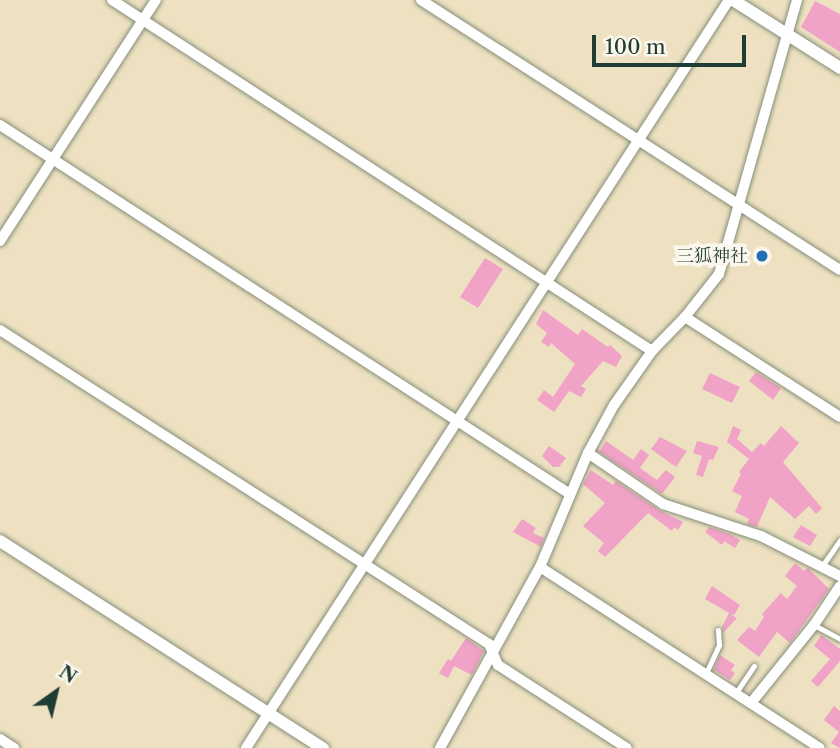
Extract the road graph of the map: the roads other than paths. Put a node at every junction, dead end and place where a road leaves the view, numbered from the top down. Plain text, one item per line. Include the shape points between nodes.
1 (112, 0) edge
2 (156, 0) edge
3 (421, 0) edge
4 (731, 0) edge
5 (797, 0) edge
6 (144, 20) junction
7 (787, 34) junction
8 (840, 68) edge
9 (0, 125) edge
10 (638, 140) junction
11 (52, 159) junction
12 (739, 205) junction
13 (0, 242) edge
14 (840, 270) edge
15 (547, 281) junction
16 (685, 317) junction
17 (0, 330) edge
18 (652, 351) junction
19 (840, 417) edge
20 (457, 421) junction
21 (588, 453) junction
22 (570, 494) junction
23 (840, 540) edge
24 (0, 541) edge
25 (364, 564) junction
26 (822, 566) junction
27 (540, 567) junction
28 (840, 576) edge
29 (840, 586) edge
30 (814, 625) junction
31 (718, 630) dead end
32 (840, 639) edge
33 (492, 654) junction
34 (754, 666) dead end
35 (705, 674) junction
36 (735, 694) junction
37 (751, 703) junction
38 (269, 713) junction
39 (0, 739) edge
40 (13, 748) edge
41 (246, 748) edge
42 (323, 748) edge
43 (440, 748) edge
44 (627, 748) edge
45 (820, 748) edge

1 - 6 street
2 - 6 street
3 - 10 street
4 - 7 street
4 - 10 street
5 - 7 street
6 - 11 street
6 - 15 street
7 - 8 street
7 - 12 street
9 - 11 street
10 - 12 street
10 - 15 street
11 - 13 street
11 - 20 street
12 - 14 street
12 - 16 street via 719,274
15 - 18 street
15 - 20 street
16 - 18 street
16 - 19 street
17 - 25 street
18 - 21 street
20 - 22 street
20 - 25 street
21 - 22 street
21 - 26 street via 663,504 761,536
22 - 27 street
23 - 26 lane
24 - 38 street
25 - 33 street via 489,644
25 - 38 street
26 - 28 street
27 - 33 street
27 - 35 street
29 - 30 street
30 - 32 lane
30 - 37 street
31 - 35 lane via 719,645
33 - 43 street
33 - 44 street via 498,665
34 - 36 lane
35 - 36 street
36 - 37 street
37 - 45 street
38 - 41 street
38 - 42 street
39 - 40 street

